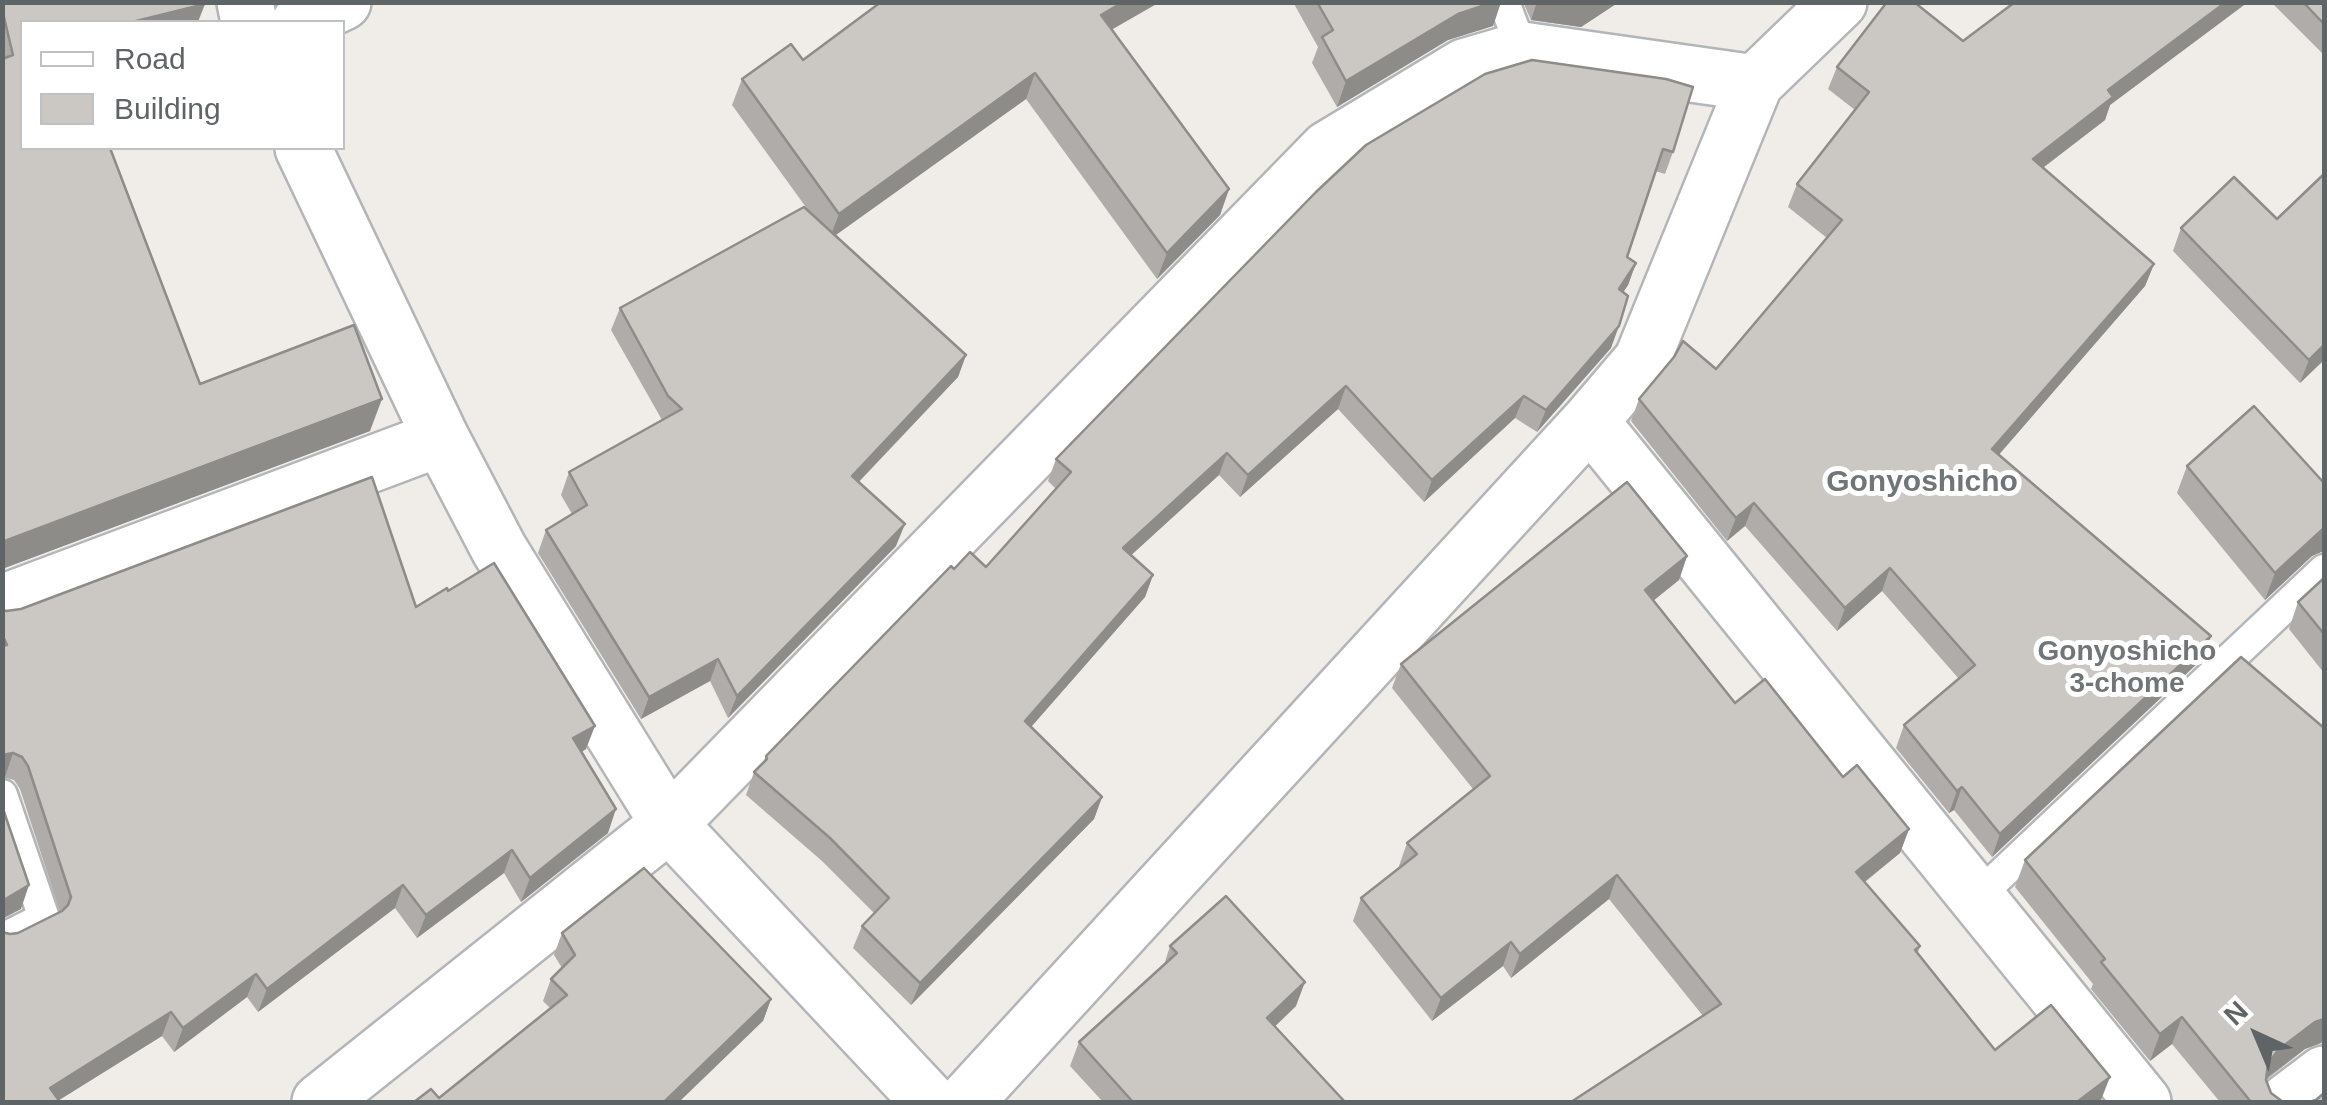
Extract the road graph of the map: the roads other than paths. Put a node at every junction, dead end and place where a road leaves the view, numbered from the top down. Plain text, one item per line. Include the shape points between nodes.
1 (343, 2) edge
2 (1839, 2) edge
3 (304, 20) edge
4 (1513, 26) edge
5 (1755, 84) junction
6 (304, 150) edge
7 (1590, 420) junction
8 (441, 438) junction
9 (2324, 570) edge
10 (2, 603) edge
11 (2, 794) edge
12 (669, 824) junction
13 (1977, 898) junction
14 (2, 939) edge
15 (2324, 1074) edge
16 (320, 1102) edge
17 (930, 1102) edge
18 (965, 1102) edge
19 (2143, 1102) edge
20 (2287, 1102) edge

1 - 3 street
2 - 5 street
4 - 5 street
4 - 12 street via 1464,67 1328,149
5 - 7 street via 1642,360
6 - 8 street
7 - 13 street
7 - 18 street
8 - 10 street
8 - 12 street via 499,549
9 - 13 lane
11 - 14 lane via 44,918
12 - 16 street
12 - 17 street
13 - 19 street
15 - 20 street

